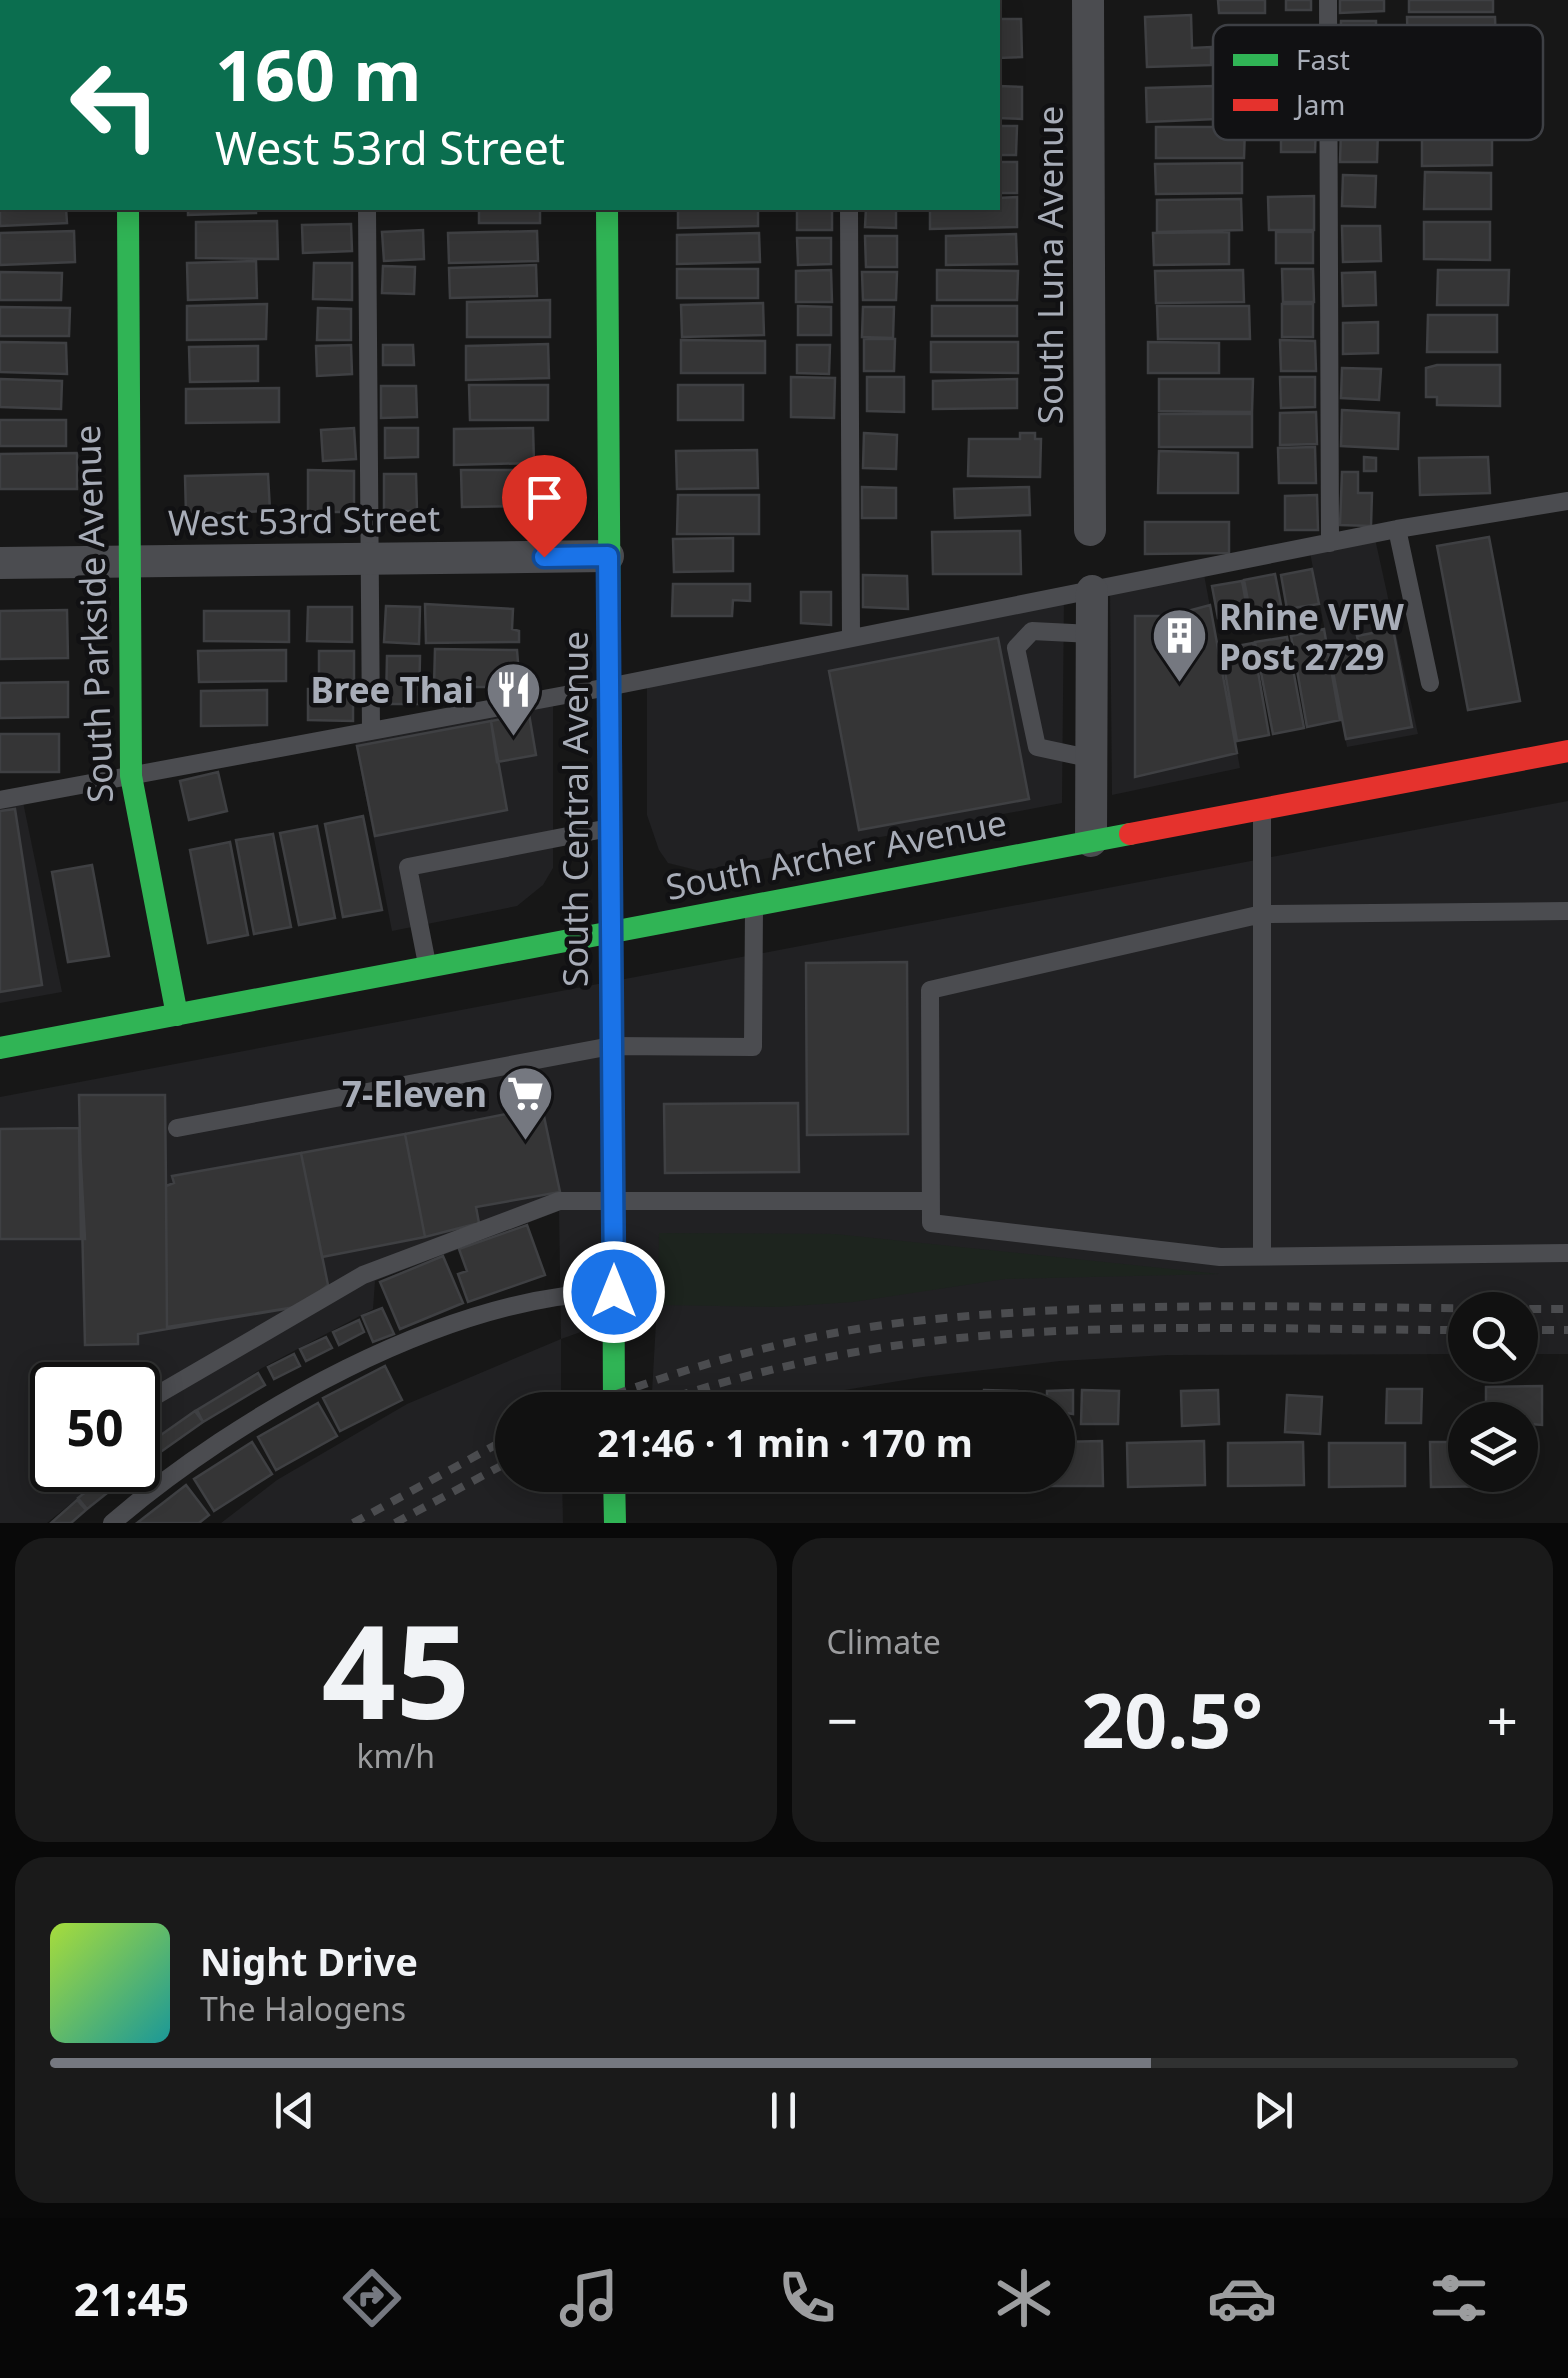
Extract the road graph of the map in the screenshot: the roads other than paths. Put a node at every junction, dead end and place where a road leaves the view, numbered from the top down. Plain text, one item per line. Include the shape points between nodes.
1 (1088, 0) edge
2 (1328, 0) edge
3 (1328, 25) edge
4 (1329, 140) edge
5 (128, 210) edge
6 (367, 210) edge
7 (607, 210) edge
8 (849, 210) edge
9 (1568, 500) edge
10 (1397, 529) junction
11 (1090, 530) dead end
12 (1330, 543) junction
13 (608, 556) junction
14 (370, 559) junction
15 (126, 562) junction
16 (0, 563) edge
17 (1092, 591) junction
18 (1092, 634) junction
19 (851, 638) junction
20 (1430, 683) dead end
21 (608, 687) junction
22 (372, 731) junction
23 (1568, 751) edge
24 (1093, 759) junction
25 (132, 776) junction
26 (0, 800) edge
27 (1262, 808) junction
28 (610, 828) junction
29 (1091, 841) junction
30 (754, 905) junction
31 (1568, 911) edge
32 (1262, 914) junction
33 (610, 932) junction
34 (428, 966) junction
35 (177, 1015) junction
36 (611, 1046) junction
37 (0, 1048) edge
38 (177, 1128) dead end
39 (614, 1200) junction
40 (930, 1201) junction
41 (1568, 1253) edge
42 (1262, 1256) junction
43 (614, 1292) junction
44 (614, 1392) edge
45 (160, 1393) edge
46 (614, 1492) edge
47 (112, 1523) edge
48 (615, 1523) edge

1 - 11 street, South Luna Avenue
2 - 3 lane
4 - 12 lane
5 - 15 main road, South Parkside Avenue
6 - 14 lane
7 - 13 main road, South Central Avenue
8 - 19 lane
9 - 10 lane
10 - 12 lane
10 - 20 lane
12 - 17 lane
13 - 14 street, West 53rd Street
13 - 21 main road, South Central Avenue
14 - 15 street, West 53rd Street
14 - 22 lane
15 - 16 street, West 53rd Street
15 - 25 main road, South Parkside Avenue
17 - 18 street
17 - 19 lane
18 - 24 street
18 - 24 lane via 1032,631 1016,648 1037,747
19 - 21 lane
21 - 22 lane
21 - 28 main road, South Central Avenue
22 - 25 lane
23 - 27 main road, South Archer Avenue
24 - 29 street
25 - 26 lane
25 - 35 main road, South Parkside Avenue
27 - 29 main road, South Archer Avenue
27 - 32 lane
28 - 33 main road, South Central Avenue
28 - 34 lane via 408,867
29 - 30 main road, South Archer Avenue
30 - 33 main road, South Archer Avenue
30 - 36 lane via 753,1047
31 - 32 lane
32 - 40 lane via 930,990
32 - 42 lane
33 - 34 main road, South Archer Avenue
33 - 36 main road, South Central Avenue
34 - 35 main road, South Archer Avenue
35 - 37 main road, South Archer Avenue
36 - 38 lane
36 - 39 main road, South Central Avenue
39 - 40 lane
39 - 43 main road, South Central Avenue
39 - 45 lane via 559,1202 363,1275
40 - 42 lane via 930,1223
41 - 42 lane
43 - 44 main road, South Central Avenue
43 - 47 lane via 562,1294 474,1318 361,1362 241,1425
46 - 48 main road

